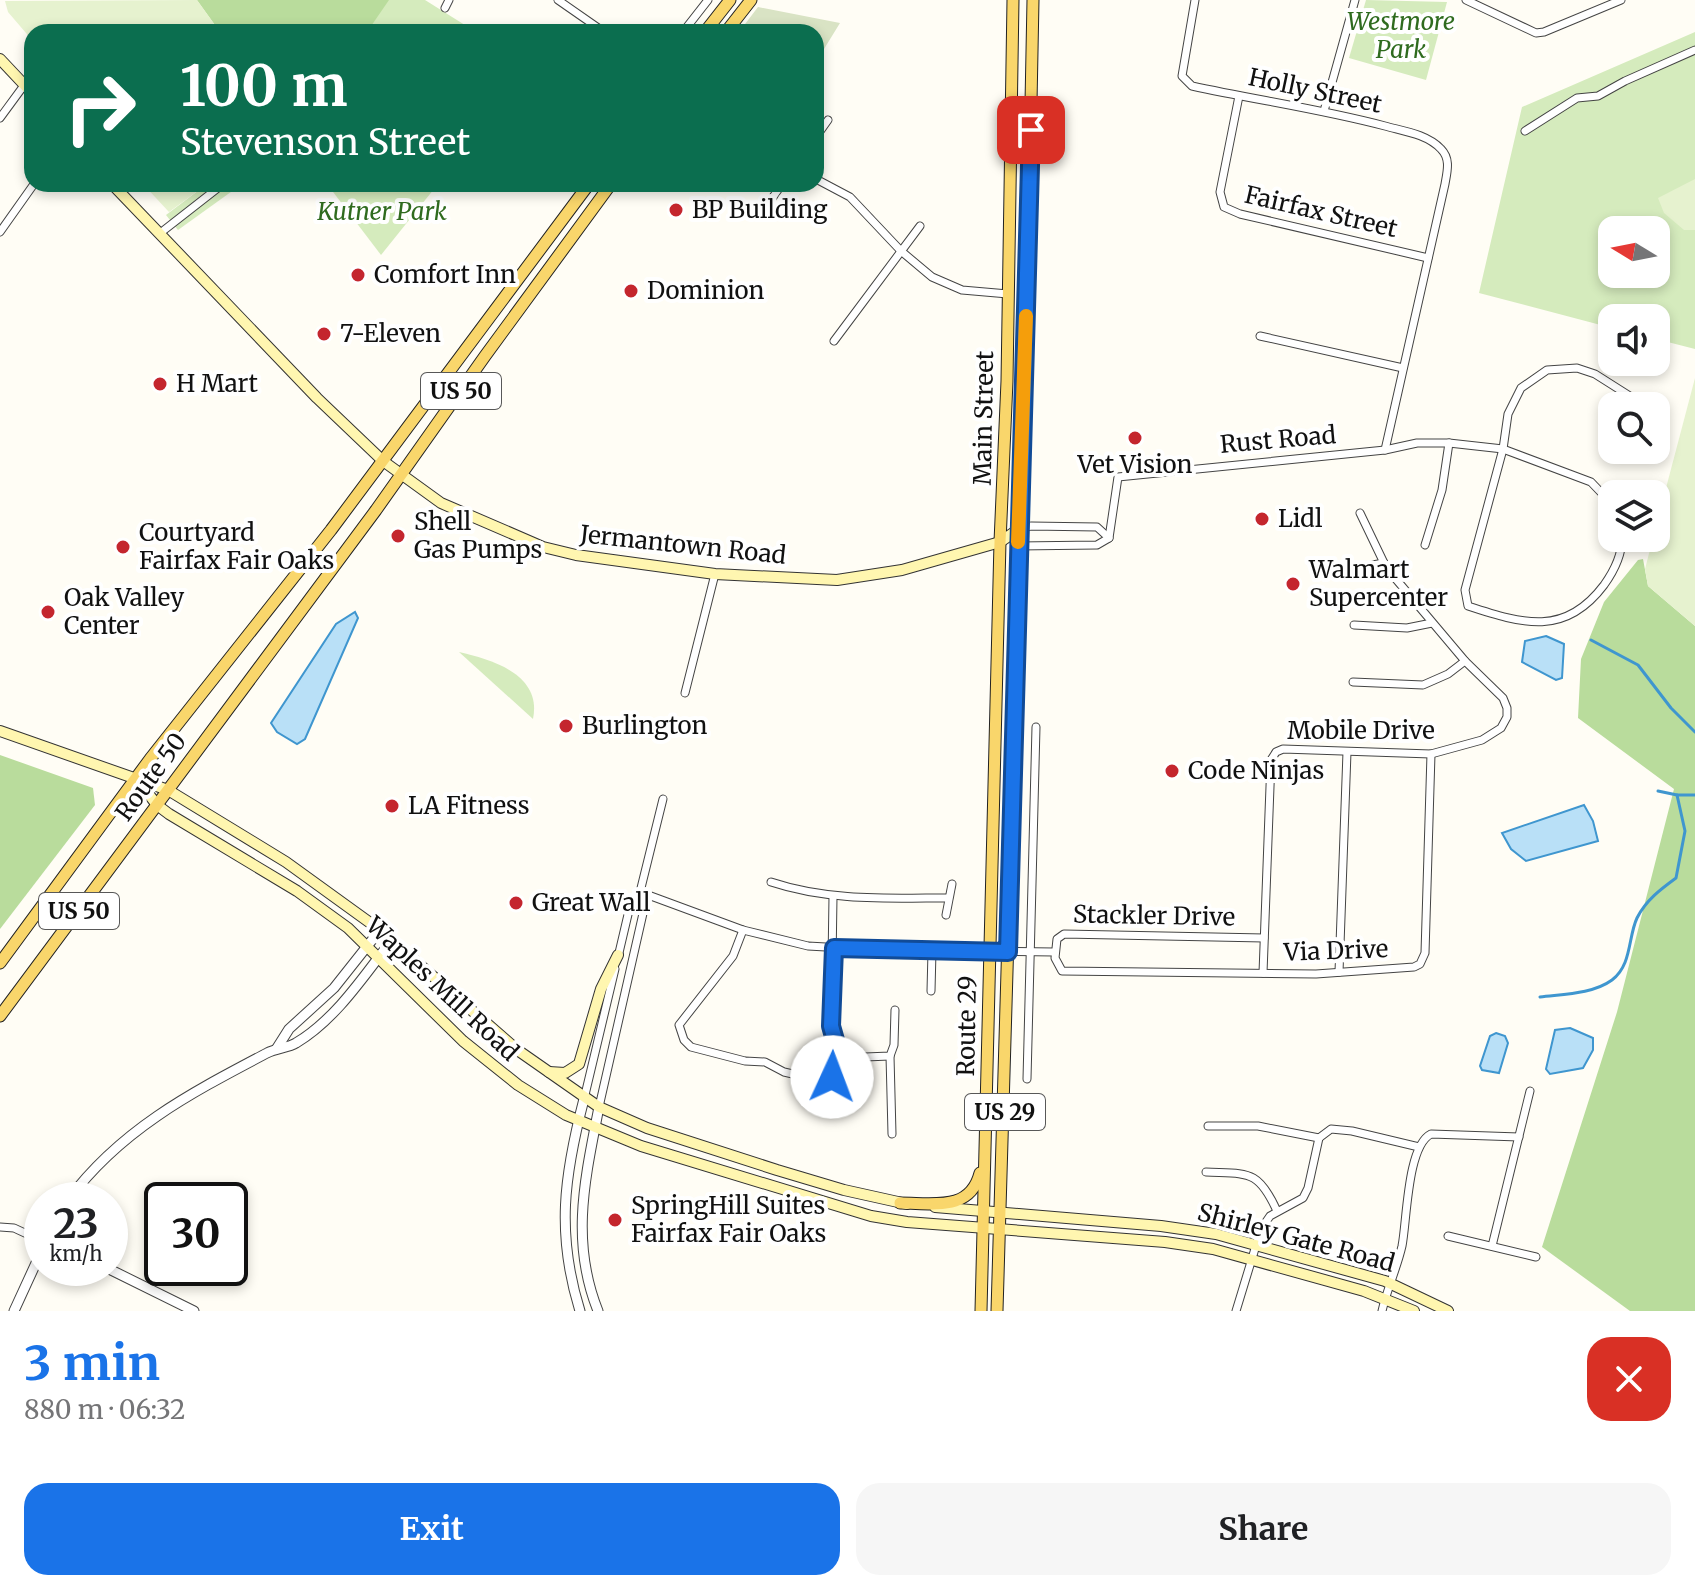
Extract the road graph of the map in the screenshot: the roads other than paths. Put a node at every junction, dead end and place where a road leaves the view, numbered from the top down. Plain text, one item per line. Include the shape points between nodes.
1 (558, 0) edge
2 (708, 0) edge
3 (751, 0) edge
4 (1013, 0) edge
5 (1033, 0) edge
6 (1195, 0) edge
7 (1355, 0) edge
8 (1466, 0) edge
9 (1621, 0) edge
10 (727, 1) edge
11 (1482, 4) edge
12 (592, 24) edge
13 (689, 24) edge
14 (711, 24) edge
15 (732, 24) edge
16 (1695, 50) edge
17 (0, 59) edge
18 (24, 85) edge
19 (24, 93) edge
20 (1239, 96) junction
21 (1324, 111) junction
22 (0, 118) edge
23 (828, 120) dead end
24 (824, 126) edge
25 (1525, 131) dead end
26 (824, 183) edge
27 (28, 192) edge
28 (120, 192) edge
29 (213, 192) edge
30 (583, 192) edge
31 (605, 192) edge
32 (776, 192) edge
33 (762, 213) dead end
34 (920, 226) dead end
35 (0, 232) edge
36 (159, 234) junction
37 (539, 251) junction
38 (901, 251) junction
39 (1428, 258) junction
40 (552, 266) junction
41 (1008, 294) junction
42 (1260, 336) dead end
43 (834, 341) dead end
44 (460, 359) junction
45 (1403, 368) junction
46 (473, 373) junction
47 (1623, 392) edge
48 (1449, 443) junction
49 (1503, 449) junction
50 (1385, 450) junction
51 (383, 461) junction
52 (400, 475) junction
53 (1598, 489) edge
54 (1360, 513) dead end
55 (1019, 529) junction
56 (1109, 538) junction
57 (1000, 542) junction
58 (1425, 545) dead end
59 (1018, 546) junction
60 (1619, 552) edge
61 (1384, 563) junction
62 (1355, 568) dead end
63 (715, 574) junction
64 (1432, 623) junction
65 (1354, 625) dead end
66 (1465, 661) junction
67 (1353, 682) dead end
68 (685, 693) dead end
69 (1036, 727) dead end
70 (0, 731) edge
71 (1347, 752) junction
72 (1431, 754) junction
73 (136, 777) junction
74 (168, 790) junction
75 (663, 799) dead end
76 (157, 805) junction
77 (994, 837) joint
78 (1010, 842) joint
79 (771, 882) dead end
80 (952, 884) dead end
81 (640, 892) junction
82 (833, 897) junction
83 (948, 898) junction
84 (946, 915) dead end
85 (380, 930) junction
86 (743, 930) junction
87 (1264, 938) junction
88 (391, 941) junction
89 (369, 947) junction
90 (834, 948) junction
91 (932, 951) junction
92 (1030, 951) junction
93 (1008, 952) junction
94 (1054, 952) junction
95 (991, 953) junction
96 (618, 955) junction
97 (379, 957) junction
98 (0, 963) edge
99 (1339, 972) junction
100 (1263, 973) junction
101 (931, 991) dead end
102 (895, 1010) dead end
103 (0, 1016) edge
104 (277, 1048) junction
105 (890, 1056) junction
106 (840, 1058) junction
107 (547, 1072) junction
108 (1027, 1079) dead end
109 (1530, 1091) dead end
110 (584, 1099) junction
111 (599, 1107) junction
112 (578, 1121) junction
113 (1208, 1126) dead end
114 (595, 1128) junction
115 (986, 1133) junction
116 (892, 1134) dead end
117 (1519, 1137) junction
118 (1319, 1138) junction
119 (1419, 1147) junction
120 (1206, 1172) dead end
121 (82, 1182) edge
122 (900, 1203) junction
123 (1277, 1211) junction
124 (984, 1212) junction
125 (1001, 1213) junction
126 (0, 1227) edge
127 (984, 1228) junction
128 (1000, 1229) junction
129 (24, 1233) edge
130 (1448, 1236) dead end
131 (1255, 1244) junction
132 (1492, 1246) junction
133 (1536, 1257) dead end
134 (1251, 1259) junction
135 (128, 1278) edge
136 (1390, 1283) junction
137 (25, 1286) edge
138 (1385, 1299) junction
139 (14, 1311) edge
140 (194, 1311) edge
141 (580, 1311) edge
142 (598, 1311) edge
143 (981, 1311) edge
144 (997, 1311) edge
145 (1236, 1311) edge
146 (1382, 1311) edge
147 (1414, 1311) edge
148 (1448, 1311) edge

1 - 12 street
2 - 13 street
3 - 15 main road
4 - 41 main road, Main Street / US 29
5 - 55 main road, Main Street / US 29
6 - 20 street, Holly Street via 1182,76 1192,86
7 - 21 street
8 - 11 street
9 - 11 street via 1536,33
10 - 14 main road
16 - 25 street via 1598,96 1577,98
17 - 18 main road
19 - 22 street
20 - 21 street, Holly Street
20 - 39 street, Fairfax Street via 1220,192 1224,207
21 - 39 street, Holly Street via 1413,134 1441,148 1448,168
23 - 24 street
26 - 38 street via 850,197
27 - 35 street
28 - 36 main road, Jermantown Road
29 - 36 street
30 - 37 main road, US 50
31 - 40 main road, US 50
32 - 33 street
34 - 38 street
36 - 51 main road, Jermantown Road
37 - 40 main road
37 - 44 main road, US 50
38 - 41 street via 932,277 962,290
38 - 43 street
39 - 45 street
40 - 46 main road, US 50
41 - 57 main road, Main Street / US 29
42 - 45 street
44 - 46 main road
44 - 51 main road, US 50
45 - 50 street
46 - 52 main road, US 50
47 - 49 street via 1586,370 1547,370 1514,397
48 - 49 street, Rust Road
48 - 50 street, Rust Road
48 - 58 street
49 - 53 street, Rust Road via 1591,482
49 - 60 street via 1465,590 1468,606 1519,621 1562,620 1593,599
50 - 56 street, Rust Road via 1118,477
51 - 52 main road, Jermantown Road
51 - 73 main road, Route 50 / US 50
52 - 63 main road, Jermantown Road via 441,503 543,547
52 - 74 main road, Route 50 / US 50
54 - 61 street, Mobile Drive
55 - 56 street via 1097,527
55 - 57 main road, Jermantown Road
55 - 59 main road, Main Street / US 29
56 - 59 street via 1097,545
57 - 59 main road, Jermantown Road
57 - 63 main road, Jermantown Road via 858,578
57 - 77 main road, Main Street / US 29
59 - 78 main road, Main Street / US 29
61 - 62 street
61 - 64 street, Mobile Drive
63 - 68 street
64 - 65 street via 1407,628
64 - 66 street, Mobile Drive
66 - 67 street via 1423,685
66 - 72 street, Mobile Drive via 1503,698 1507,717 1501,728 1482,740
69 - 92 street
70 - 73 main road, Waples Mill Road
71 - 72 street, Mobile Drive
71 - 87 street, Mobile Drive via 1283,749 1273,755
71 - 99 street
72 - 99 street, Via Drive via 1423,959 1410,968
73 - 74 main road, Waples Mill Road
73 - 76 main road, Waples Mill Road
73 - 98 main road, Route 50 / US 50
74 - 76 main road, Route 50 / US 50
74 - 85 main road, Waples Mill Road via 286,862
75 - 81 street
76 - 89 main road, Waples Mill Road via 297,891
76 - 103 main road, Route 50 / US 50
77 - 95 main road, Route 29 / US 29
78 - 93 main road, Route 29 / US 29
79 - 82 street
80 - 83 street
81 - 86 street, Stackler Drive
81 - 96 street via 630,906
81 - 111 street via 644,909
82 - 83 street
82 - 90 street
83 - 84 street
85 - 88 main road, Waples Mill Road
85 - 89 street
86 - 90 street, Stackler Drive
86 - 106 street via 733,956 679,1025 684,1040 691,1047 823,1081 832,1077
87 - 94 street, Stackler Drive via 1064,934
87 - 100 street, Mobile Drive
88 - 97 street
88 - 107 main road, Waples Mill Road
89 - 97 main road, Waples Mill Road
89 - 104 street
90 - 91 street, Stackler Drive
90 - 106 street via 831,1026
91 - 95 street, Stackler Drive
91 - 101 street
92 - 93 street, Stackler Drive
92 - 94 street, Stackler Drive
92 - 108 street
93 - 95 street, Stackler Drive
93 - 125 main road, Route 29 / US 29
94 - 100 street, Via Drive via 1062,971
95 - 115 main road, Route 29 / US 29
96 - 107 main road via 601,989 579,1064 565,1073
96 - 110 street
97 - 104 street via 318,1025 294,1045
97 - 112 main road, Waples Mill Road via 497,1069
99 - 100 street, Via Drive
102 - 105 street
104 - 121 street via 136,1129
105 - 106 street
105 - 116 street
107 - 110 main road, Waples Mill Road
109 - 117 street
110 - 111 main road, Waples Mill Road
110 - 112 street
111 - 114 street
111 - 122 main road, Waples Mill Road via 777,1170
112 - 114 main road, Waples Mill Road
112 - 141 street via 564,1197 564,1237
113 - 118 street via 1258,1126
114 - 127 main road, Waples Mill Road via 847,1210
114 - 142 street via 581,1219 582,1254
115 - 122 main road via 980,1175 968,1196 949,1203
115 - 124 main road, Route 29 / US 29
117 - 119 street via 1431,1134
117 - 132 street
118 - 119 street via 1331,1129
118 - 123 street via 1303,1198
119 - 136 street
120 - 123 street via 1251,1176 1261,1182
122 - 124 main road, Waples Mill Road
123 - 131 street via 1265,1221
124 - 125 main road, Shirley Gate Road
124 - 127 main road, Route 29 / US 29
125 - 128 main road, Route 29 / US 29
125 - 131 main road, Shirley Gate Road via 1191,1229
126 - 129 street
127 - 128 main road, Shirley Gate Road
127 - 143 main road, Route 29 / US 29
128 - 134 main road, Shirley Gate Road via 1165,1242
128 - 144 main road, Route 29 / US 29
130 - 132 street
131 - 134 street
131 - 136 main road, Shirley Gate Road
132 - 133 street
134 - 138 main road, Shirley Gate Road
134 - 145 street
135 - 140 street
136 - 138 street
136 - 148 main road, Shirley Gate Road
137 - 139 street
138 - 146 street
138 - 147 main road, Shirley Gate Road

